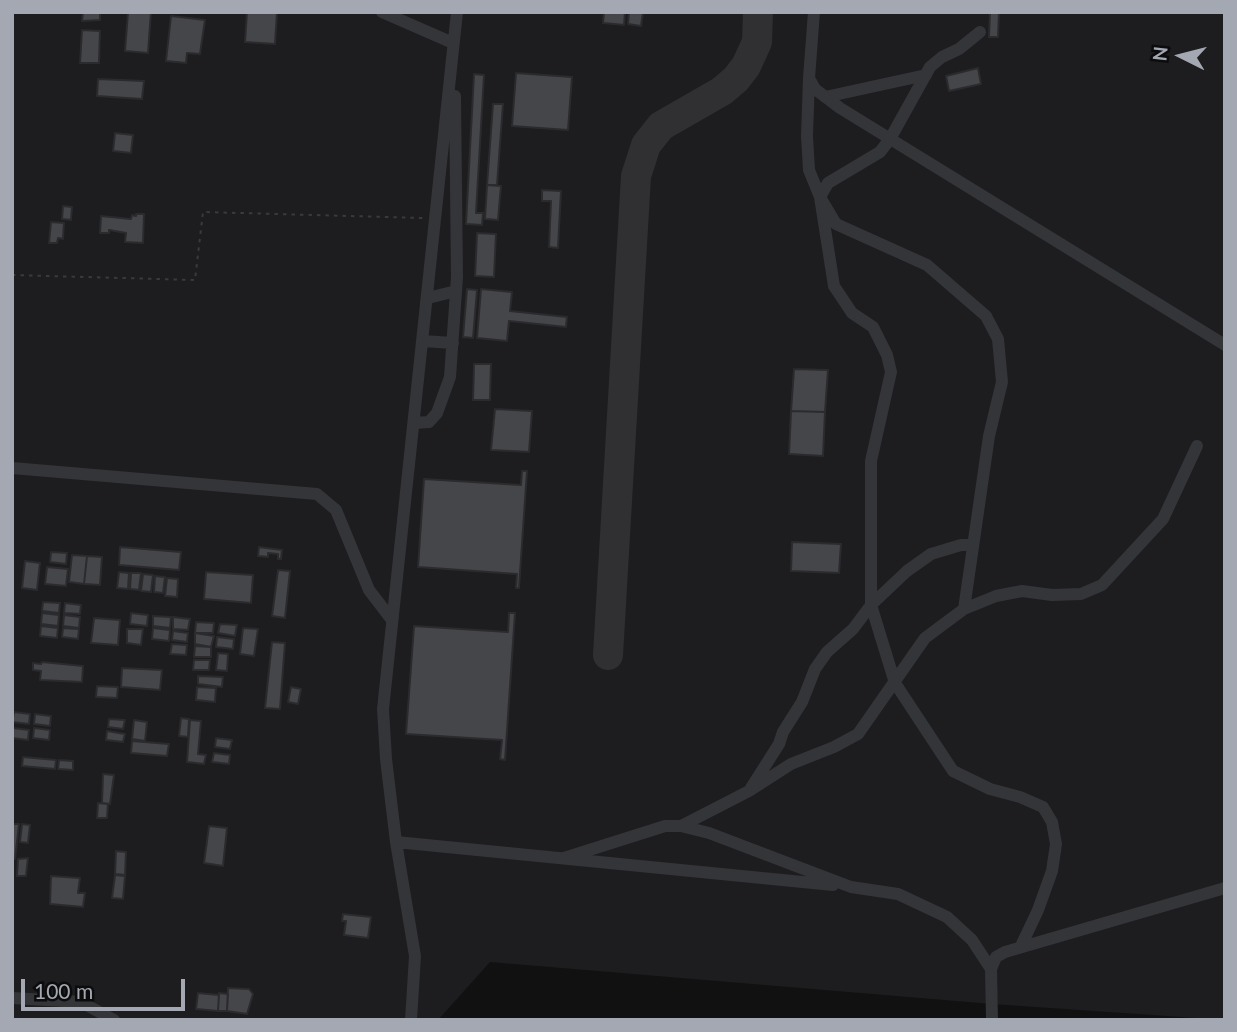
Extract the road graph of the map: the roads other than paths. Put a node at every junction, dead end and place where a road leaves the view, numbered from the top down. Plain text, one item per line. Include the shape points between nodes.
1 (382, 12) edge
2 (457, 12) edge
3 (814, 12) edge
4 (980, 32) dead end
5 (453, 43) junction
6 (926, 75) junction
7 (809, 78) junction
8 (825, 97) junction
9 (890, 139) junction
10 (820, 197) junction
11 (456, 291) junction
12 (428, 298) junction
13 (423, 341) junction
14 (453, 342) junction
15 (1225, 345) edge
16 (414, 423) junction
17 (1197, 446) dead end
18 (12, 468) edge
19 (972, 545) junction
20 (871, 605) junction
21 (964, 609) junction
22 (392, 620) junction
23 (895, 683) junction
24 (749, 791) junction
25 (681, 826) junction
26 (396, 842) junction
27 (564, 858) junction
28 (851, 887) junction
29 (1225, 888) edge
30 (1021, 946) junction
31 (991, 969) junction
32 (12, 998) edge
33 (114, 1020) edge
34 (411, 1020) edge
35 (992, 1020) edge

1 - 5 lane
2 - 5 lane
3 - 7 lane
4 - 6 lane
5 - 11 lane
5 - 12 lane
6 - 8 lane
6 - 9 lane
7 - 8 lane
7 - 10 lane via 809,170
8 - 9 lane
9 - 10 lane via 880,152 828,183
9 - 15 lane
10 - 19 lane via 836,224 927,265 986,316 998,339 1002,382
10 - 20 lane via 834,286 852,313 873,327 891,372 871,461
11 - 12 lane
11 - 14 lane
12 - 13 lane
13 - 14 lane
13 - 16 lane
14 - 16 lane via 450,377 437,413 429,422
16 - 22 lane
17 - 21 lane via 1163,519 1102,585 1081,594 1022,591
18 - 22 lane via 317,494 336,510 369,590
19 - 20 lane via 931,554
19 - 21 lane
20 - 23 lane
20 - 24 lane via 815,669
21 - 23 lane via 925,638
22 - 26 lane via 383,729
23 - 24 lane via 858,734 791,764
23 - 30 lane via 953,771 1044,807 1052,822 1056,844 1052,871
24 - 25 lane
25 - 27 lane via 665,826
25 - 28 lane via 709,832
26 - 27 lane
26 - 34 lane via 415,956
27 - 28 lane
28 - 31 lane via 898,894 947,917 972,940
29 - 30 lane
30 - 31 lane via 996,957
31 - 35 lane
32 - 33 lane via 81,1002

